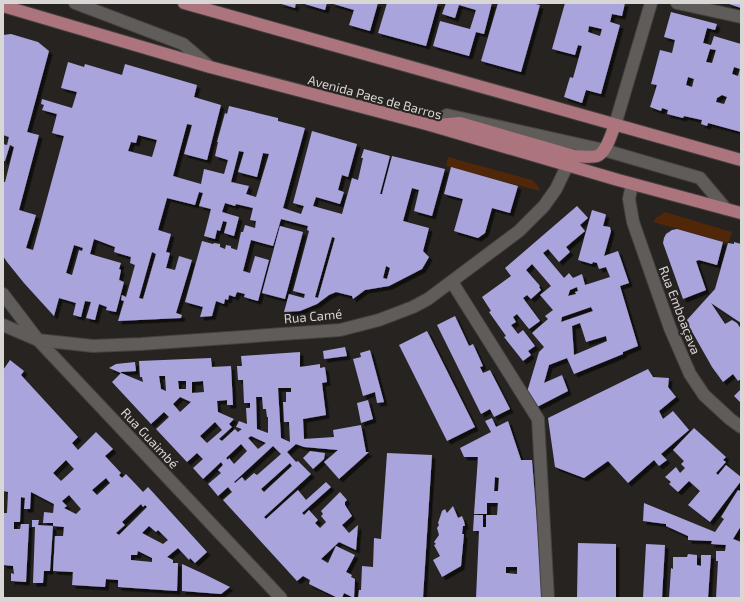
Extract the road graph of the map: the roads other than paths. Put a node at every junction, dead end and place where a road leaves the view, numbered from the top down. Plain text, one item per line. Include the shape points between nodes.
1 (75, 3) edge
2 (184, 3) edge
3 (651, 3) edge
4 (677, 3) edge
5 (3, 6) edge
6 (741, 17) edge
7 (210, 67) junction
8 (430, 125) junction
9 (615, 125) junction
10 (604, 150) junction
11 (741, 160) edge
12 (567, 166) junction
13 (632, 184) junction
14 (726, 209) junction
15 (741, 213) edge
16 (452, 282) junction
17 (3, 294) edge
18 (3, 326) edge
19 (38, 340) junction
20 (741, 427) edge
21 (281, 598) edge
22 (548, 598) edge

1 - 7 street via 183,44
2 - 9 main road
3 - 9 street
4 - 6 street
5 - 7 main road, Avenida Paes de Barros
7 - 8 main road, Avenida Paes de Barros
8 - 10 main road via 460,122 574,156 597,156
8 - 12 main road, Avenida Paes de Barros
9 - 10 main road
9 - 11 main road
10 - 14 street via 700,178
12 - 13 main road, Avenida Paes de Barros
12 - 16 street, Rua Camé via 544,206 519,232
13 - 14 main road, Avenida Paes de Barros
13 - 20 street, Rua Emboaçava via 629,199 633,222 670,328 690,374 704,395
14 - 15 main road, Avenida Paes de Barros
16 - 19 street, Rua Camé via 413,307 379,320 340,330 93,346
16 - 22 street via 538,420
17 - 19 street, Rua Guaimbé
18 - 19 street, Rua Camé
19 - 21 street, Rua Guaimbé

